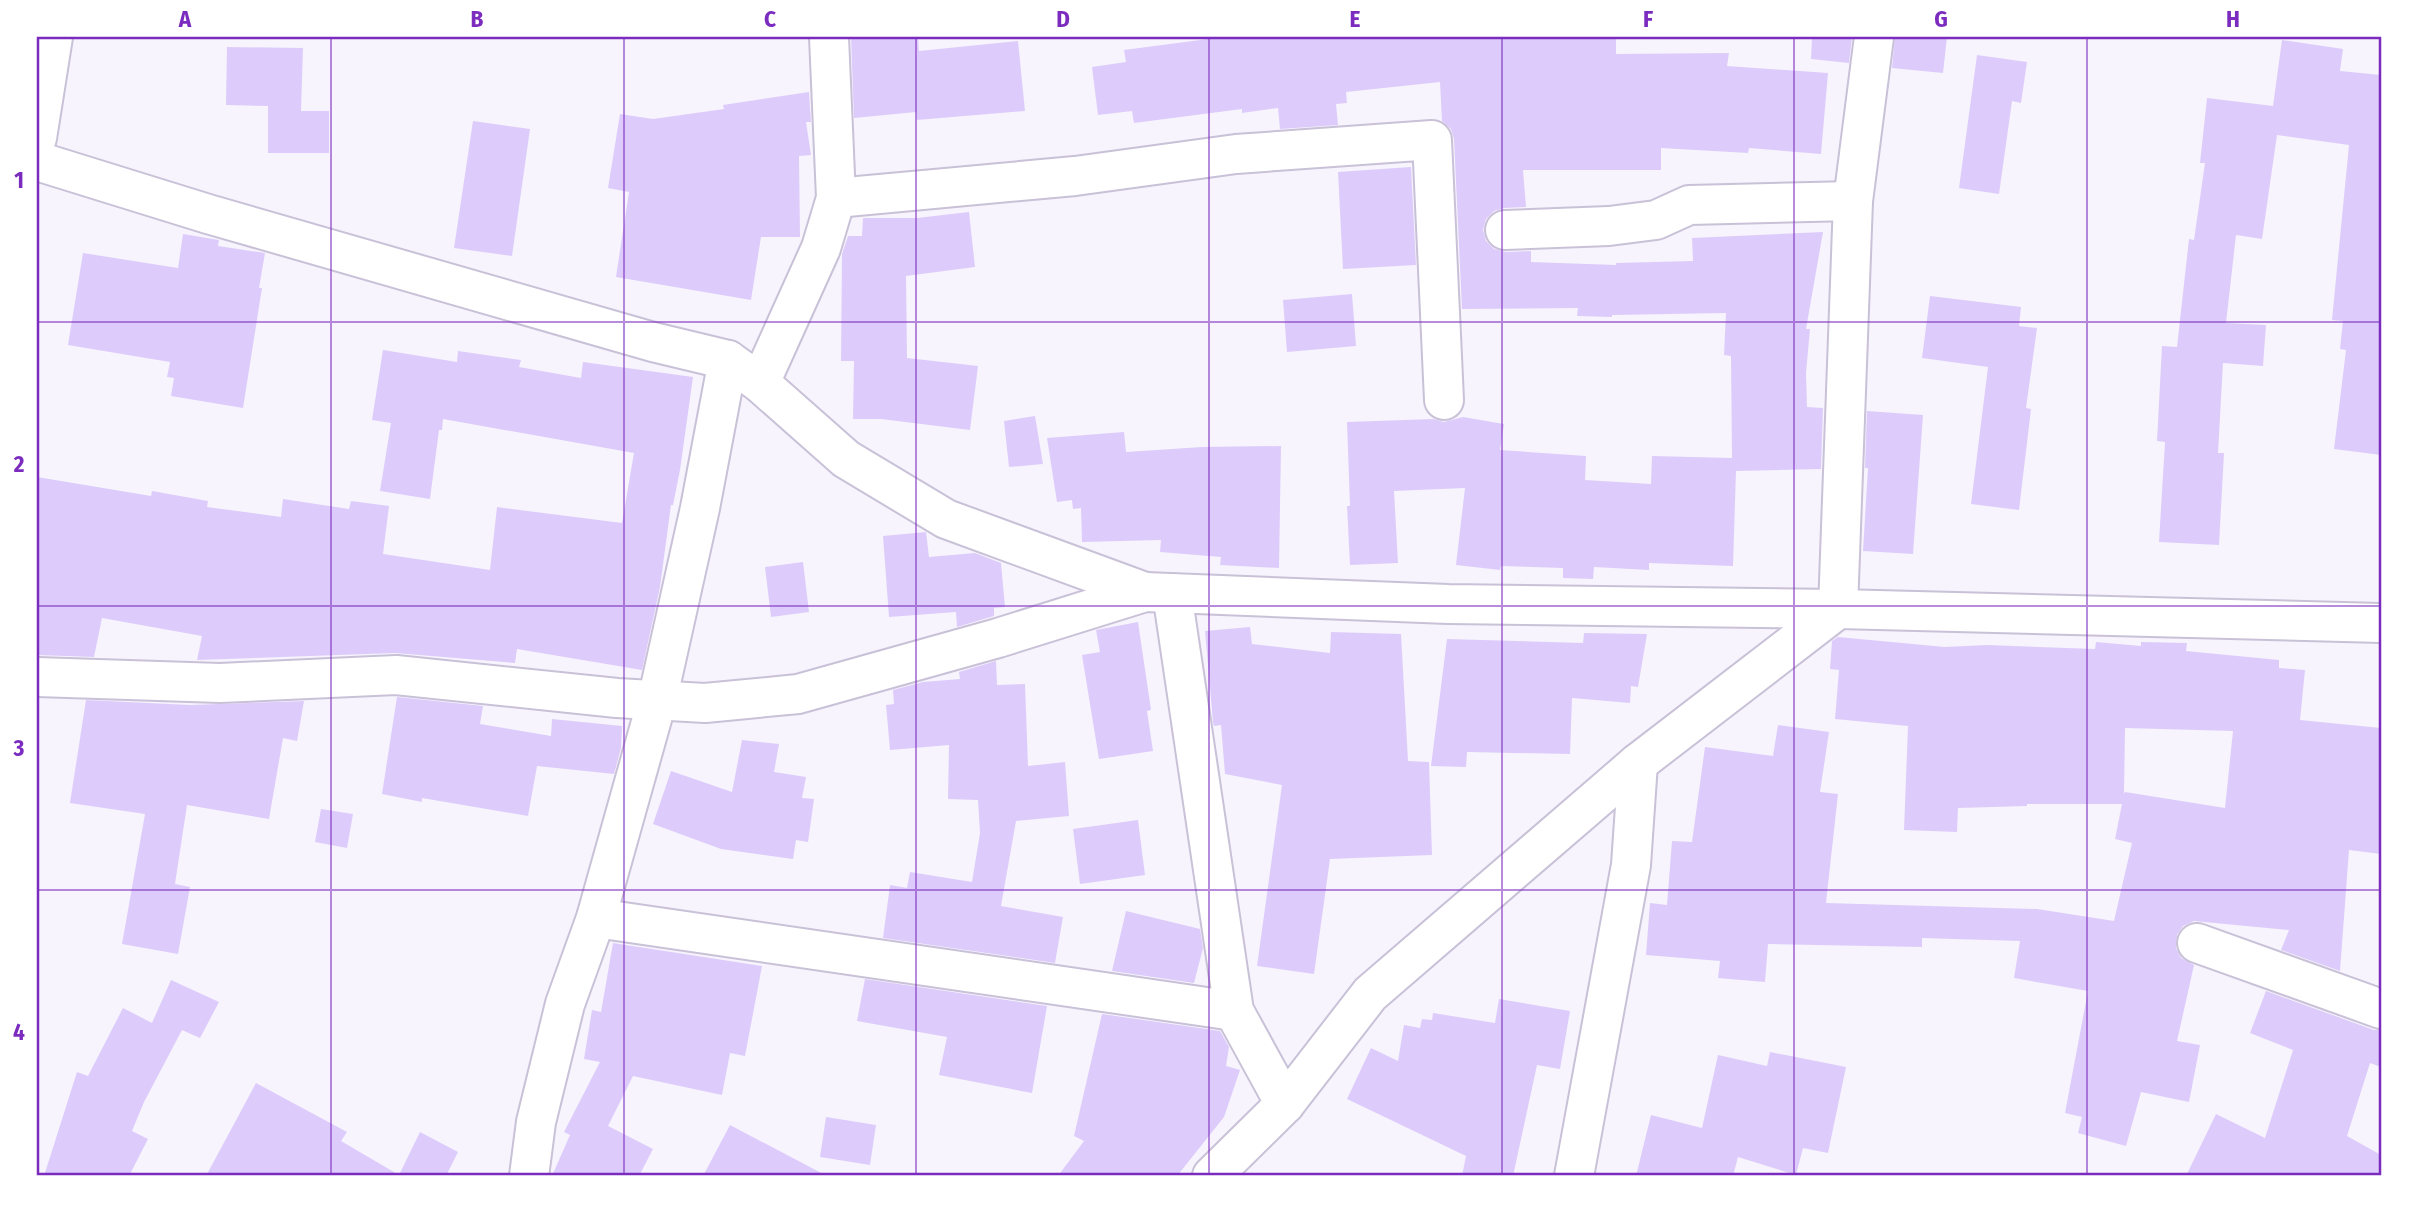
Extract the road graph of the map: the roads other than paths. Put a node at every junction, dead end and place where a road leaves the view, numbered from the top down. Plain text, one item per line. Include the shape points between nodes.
1 (53, 37) edge
2 (829, 37) edge
3 (1874, 37) edge
4 (37, 138) edge
5 (37, 161) edge
6 (836, 198) junction
7 (1853, 201) junction
8 (1505, 230) dead end
9 (728, 360) junction
10 (760, 383) junction
11 (1444, 400) dead end
12 (1158, 592) junction
13 (1838, 609) junction
14 (2381, 623) edge
15 (37, 677) edge
16 (657, 701) junction
17 (1638, 763) junction
18 (596, 918) junction
19 (2197, 943) dead end
20 (2381, 1009) edge
21 (1234, 1011) junction
22 (1285, 1104) junction
23 (529, 1176) edge
24 (1212, 1176) edge
25 (1574, 1176) edge

1 - 4 street
2 - 6 street
3 - 7 street
5 - 9 street
6 - 10 street via 821,248
6 - 11 street via 1075,176 1236,154 1432,140
7 - 8 street via 1689,205 1656,220
7 - 13 street
9 - 10 street
9 - 16 street
10 - 12 street via 846,458 946,519
12 - 13 street via 1448,604
12 - 16 street via 798,694 705,703
12 - 21 street
13 - 14 street
13 - 17 street
15 - 16 street via 220,683 396,675
16 - 18 street
17 - 22 street via 1370,994
17 - 25 street via 1631,865
18 - 21 street
18 - 23 street via 565,1004 536,1122
19 - 20 street
21 - 22 street
22 - 24 street

